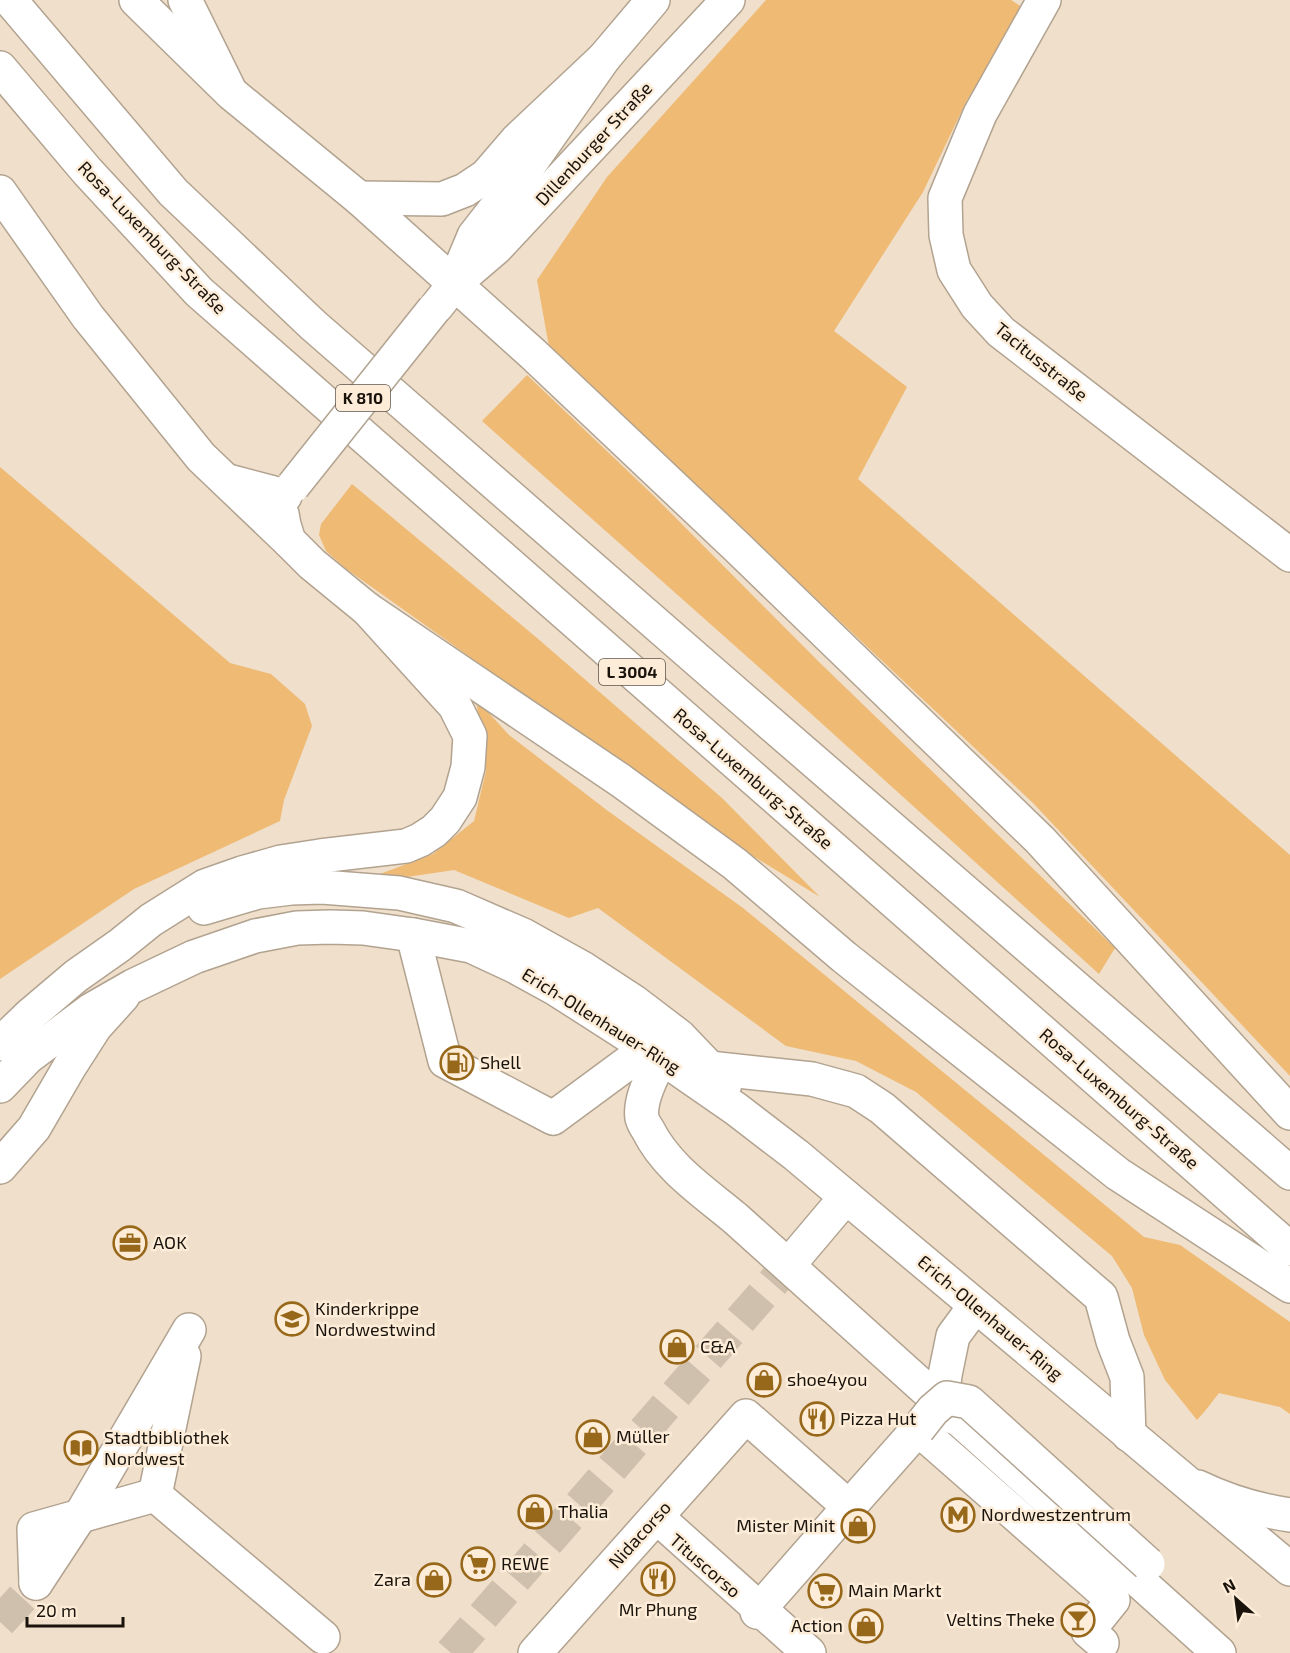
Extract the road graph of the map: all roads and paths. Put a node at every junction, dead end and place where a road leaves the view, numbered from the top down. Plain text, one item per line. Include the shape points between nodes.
1 (10, 0) edge
2 (136, 0) edge
3 (185, 0) edge
4 (652, 0) edge
5 (728, 0) edge
6 (1044, 0) edge
7 (604, 58) junction
8 (0, 68) edge
9 (231, 93) junction
10 (0, 192) edge
11 (359, 198) junction
12 (455, 283) junction
13 (224, 480) junction
14 (289, 491) junction
15 (289, 541) junction
16 (1290, 555) edge
17 (367, 609) junction
18 (413, 935) junction
19 (120, 945) junction
20 (133, 986) junction
21 (1, 1043) edge
22 (655, 1053) junction
23 (710, 1068) junction
24 (0, 1086) edge
25 (1290, 1113) edge
26 (796, 1155) junction
27 (0, 1167) edge
28 (1290, 1173) edge
29 (846, 1197) junction
30 (1290, 1249) edge
31 (797, 1255) tunnel mouth
32 (1290, 1286) edge
33 (975, 1306) junction
34 (918, 1429) junction
35 (1129, 1435) junction
36 (1185, 1480) junction
37 (155, 1495) junction
38 (849, 1507) junction
39 (1290, 1515) edge
40 (657, 1518) junction
41 (1136, 1566) junction
42 (1290, 1569) edge
43 (757, 1612) junction
44 (323, 1637) dead end
45 (1102, 1642) edge
46 (1222, 1650) edge
47 (535, 1653) edge
48 (540, 1653) edge
49 (804, 1653) edge
50 (809, 1653) edge

1 - 28 main road, L 3004 via 172,192 314,325
2 - 9 main road
3 - 9 main road
4 - 7 main road, Dillenburger Straße
5 - 12 main road, Dillenburger Straße via 496,248
6 - 16 main road, Tacitusstraße via 980,114 945,198 946,235 954,270 977,306 1001,333
7 - 11 main road via 517,140 486,176 465,190 442,198
7 - 12 main road, Dillenburger Straße via 474,237
8 - 30 main road, Rosa-Luxemburg-Straße / L 3004 via 87,171 199,292
9 - 11 main road
10 - 13 main road via 88,317
11 - 12 main road
12 - 14 main road, Dillenburger Straße / K 810, bridge
12 - 25 main road via 737,547 1040,840
13 - 14 main road
13 - 15 main road
14 - 15 main road via 282,510
15 - 17 main road
17 - 19 main road, Erich-Ollenhauer-Ring via 455,706 470,736 464,782 446,820 406,846 281,862 205,886
17 - 32 main road via 620,780 735,864 844,957 1118,1174
18 - 20 main road, Erich-Ollenhauer-Ring via 363,928 297,928 255,936 194,957
18 - 22 main road, Erich-Ollenhauer-Ring via 471,946 492,956 556,989
18 - 22 main road via 445,1061 553,1118
19 - 21 main road, Erich-Ollenhauer-Ring via 76,976
19 - 23 main road, Erich-Ollenhauer-Ring via 168,921 221,902 270,891 322,887 431,899 523,935 584,969 679,1036
20 - 24 main road, Erich-Ollenhauer-Ring via 91,1010 28,1057
20 - 27 main road via 94,1027 34,1128
22 - 26 main road, Erich-Ollenhauer-Ring
22 - 41 main road via 642,1118 667,1159 1065,1515
23 - 26 main road, Erich-Ollenhauer-Ring
23 - 35 main road, Erich-Ollenhauer-Ring via 812,1079 856,1091 882,1108 1101,1297 1127,1377
26 - 29 main road, Erich-Ollenhauer-Ring
29 - 31 main road
29 - 33 main road, Erich-Ollenhauer-Ring
33 - 35 main road, Erich-Ollenhauer-Ring
33 - 46 main road via 953,1336 945,1376 944,1393 960,1428
34 - 38 main road, Tituscorso
34 - 41 main road, Tituscorso, bridge via 947,1398 969,1402
34 - 45 main road via 1113,1600 1088,1631
35 - 36 main road, Erich-Ollenhauer-Ring
36 - 39 main road via 1255,1509
36 - 42 main road, Erich-Ollenhauer-Ring
37 - 37 main road via 189,1330 80,1516
37 - 44 main road
38 - 40 main road, Nidacorso via 746,1416
38 - 43 main road, Tituscorso
40 - 43 main road, Tituscorso
40 - 47 main road, Nidacorso
40 - 48 main road, Nidacorso
40 - 50 main road, Tituscorso
41 - 46 main road
43 - 49 main road, Tituscorso

